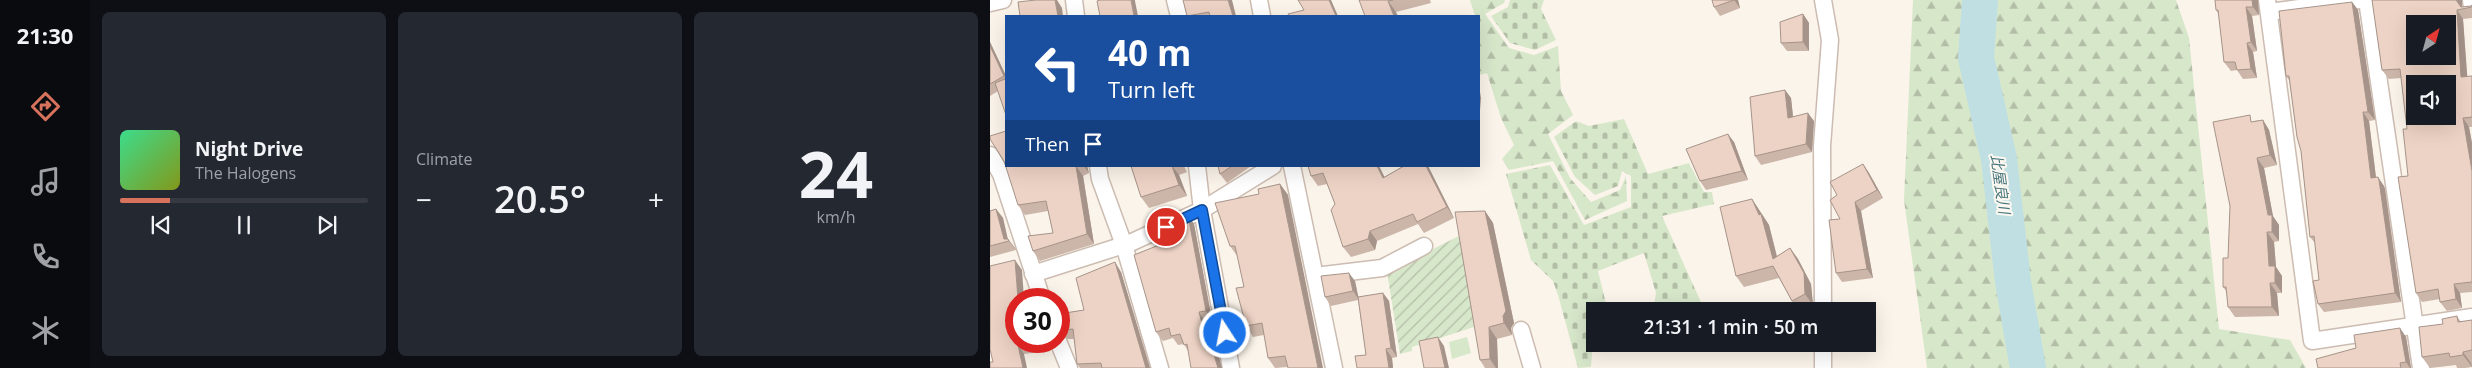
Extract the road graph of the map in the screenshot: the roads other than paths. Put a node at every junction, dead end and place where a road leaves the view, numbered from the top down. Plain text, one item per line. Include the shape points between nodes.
1 (1002, 0) edge
2 (1074, 0) edge
3 (1175, 0) edge
4 (1259, 0) edge
5 (1823, 0) edge
6 (2359, 0) edge
7 (2367, 0) edge
8 (2471, 0) edge
9 (990, 4) edge
10 (2268, 6) edge
11 (2472, 7) edge
12 (1076, 15) edge
13 (1179, 15) edge
14 (1262, 15) edge
15 (990, 155) edge
16 (1098, 167) edge
17 (1197, 167) edge
18 (1271, 167) edge
19 (1292, 167) edge
20 (1202, 210) junction
21 (1124, 245) junction
22 (1424, 246) dead end
23 (1028, 258) junction
24 (1009, 262) edge
25 (1033, 274) junction
26 (1315, 276) junction
27 (1038, 288) edge
28 (1823, 302) edge
29 (2472, 318) edge
30 (2415, 324) junction
31 (1521, 330) dead end
32 (1823, 352) edge
33 (1063, 353) edge
34 (1069, 368) edge
35 (1160, 368) edge
36 (1231, 368) edge
37 (1334, 368) edge
38 (1532, 368) edge
39 (1823, 368) edge
40 (2421, 368) edge

1 - 9 street
2 - 12 street
3 - 13 street
4 - 14 street
5 - 28 street via 1830,40 1822,146
6 - 10 street
7 - 30 street
8 - 11 street
10 - 30 street via 2312,341
15 - 23 street via 1001,174
16 - 21 street
17 - 20 street
18 - 20 street
19 - 26 street
20 - 21 street
20 - 36 street
21 - 25 street
21 - 35 street
22 - 26 street via 1382,268
23 - 24 street
23 - 25 street
25 - 27 street
26 - 37 street
29 - 30 street
30 - 40 street
31 - 38 street
32 - 39 street
33 - 34 street

